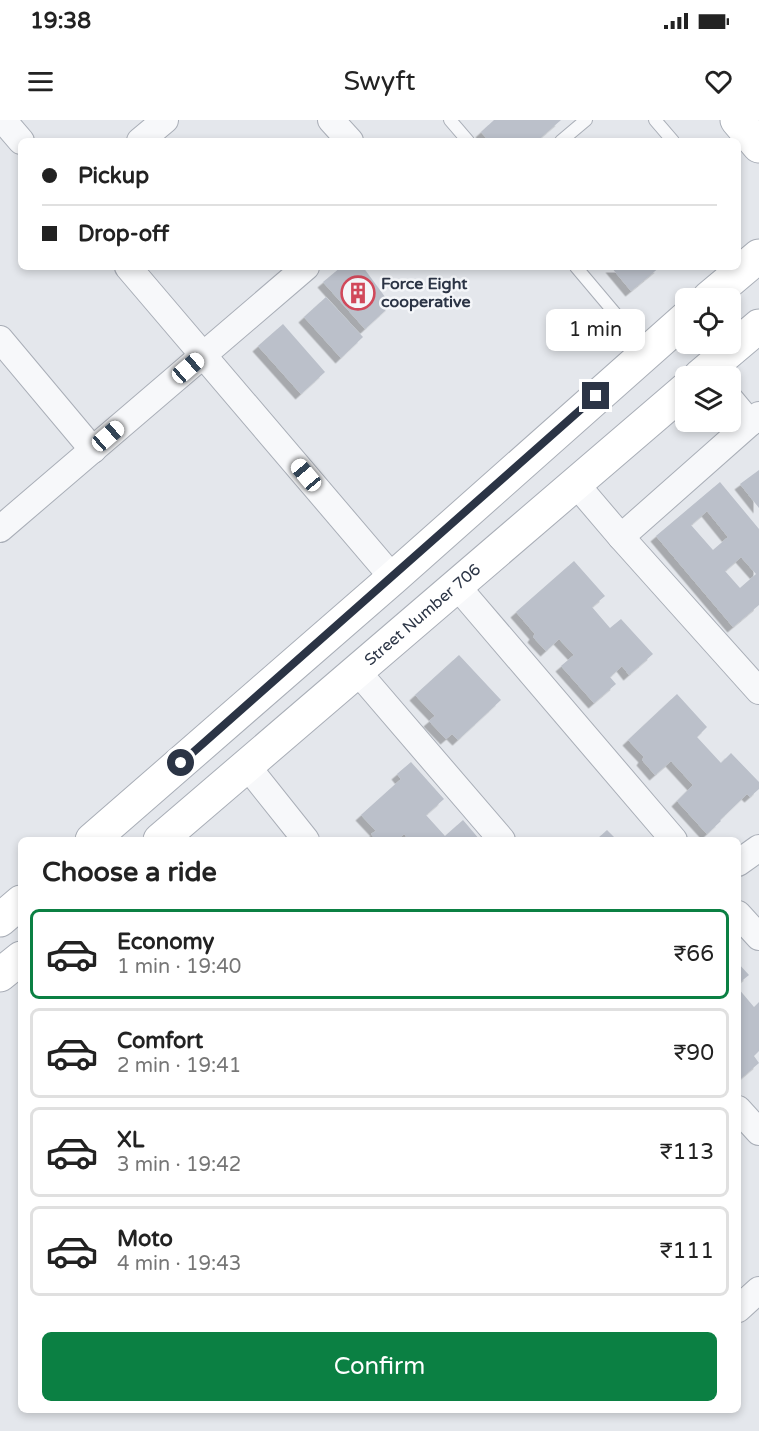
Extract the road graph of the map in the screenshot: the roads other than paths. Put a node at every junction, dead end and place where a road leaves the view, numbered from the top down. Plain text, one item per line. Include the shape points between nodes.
1 (3, 120) edge
2 (165, 120) edge
3 (331, 120) edge
4 (586, 120) edge
5 (655, 120) edge
6 (737, 120) edge
7 (455, 122) edge
8 (18, 138) edge
9 (144, 138) edge
10 (347, 138) edge
11 (466, 138) edge
12 (565, 138) edge
13 (670, 138) edge
14 (759, 146) edge
15 (759, 256) edge
16 (131, 270) edge
17 (303, 270) edge
18 (579, 270) edge
19 (721, 288) edge
20 (759, 326) edge
21 (675, 327) edge
22 (0, 339) edge
23 (647, 351) junction
24 (204, 355) junction
25 (714, 366) edge
26 (675, 400) edge
27 (741, 408) edge
28 (755, 419) edge
29 (93, 450) junction
30 (575, 483) junction
31 (0, 529) edge
32 (621, 537) junction
33 (393, 578) junction
34 (456, 585) junction
35 (357, 671) junction
36 (759, 691) edge
37 (247, 766) junction
38 (95, 837) edge
39 (164, 837) edge
40 (304, 837) edge
41 (499, 837) edge
42 (671, 837) edge
43 (759, 848) edge
44 (741, 861) edge
45 (18, 905) edge
46 (741, 917) edge
47 (0, 920) edge
48 (759, 938) edge
49 (18, 960) edge
50 (0, 975) edge
51 (741, 1112) edge
52 (759, 1132) edge
53 (759, 1290) edge
54 (741, 1306) edge

1 - 8 street
2 - 9 street
3 - 10 street
4 - 12 lane
5 - 13 lane
6 - 14 street
7 - 11 lane
15 - 19 street
16 - 24 street
17 - 24 street
18 - 23 lane
20 - 25 street, Street Number 706
21 - 23 street
22 - 29 street
23 - 33 street
24 - 29 street
24 - 33 street
26 - 30 street, Street Number 706
27 - 28 street
28 - 32 street
29 - 31 street
30 - 32 street
30 - 34 street, Street Number 706
32 - 36 street
33 - 38 street
34 - 35 street, Street Number 706
34 - 42 street
35 - 37 street, Street Number 706
35 - 41 street
37 - 39 street, Street Number 706
37 - 40 street
43 - 44 street
45 - 47 street
46 - 48 street
49 - 50 street
51 - 52 street
53 - 54 street

